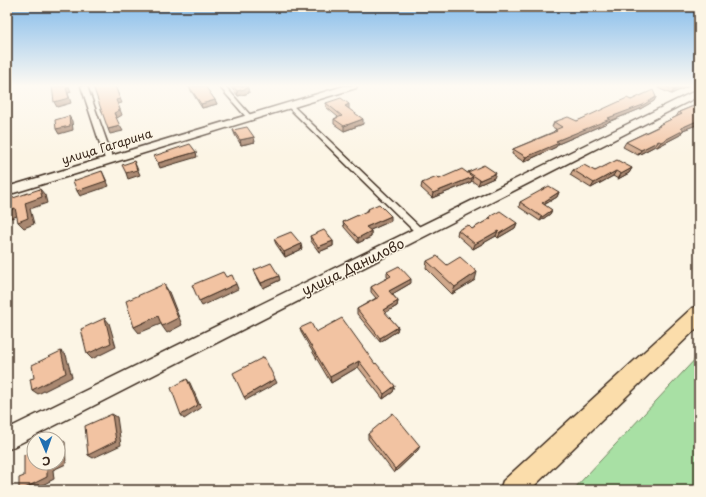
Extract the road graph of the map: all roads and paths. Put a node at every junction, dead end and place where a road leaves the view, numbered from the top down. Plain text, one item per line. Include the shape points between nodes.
1 (92, 109) edge
2 (242, 109) edge
3 (275, 109) edge
4 (293, 109) edge
5 (665, 109) edge
6 (249, 117) junction
7 (109, 159) junction
8 (7, 191) edge
9 (420, 233) junction
10 (699, 314) edge
11 (7, 440) edge
12 (512, 490) edge

1 - 7 street
2 - 6 street
3 - 6 street, улица Гагарина
4 - 9 street
5 - 9 street, улица Данилово
6 - 7 street, улица Гагарина
7 - 8 street, улица Гагарина
9 - 11 street, улица Данилово
10 - 12 main road

